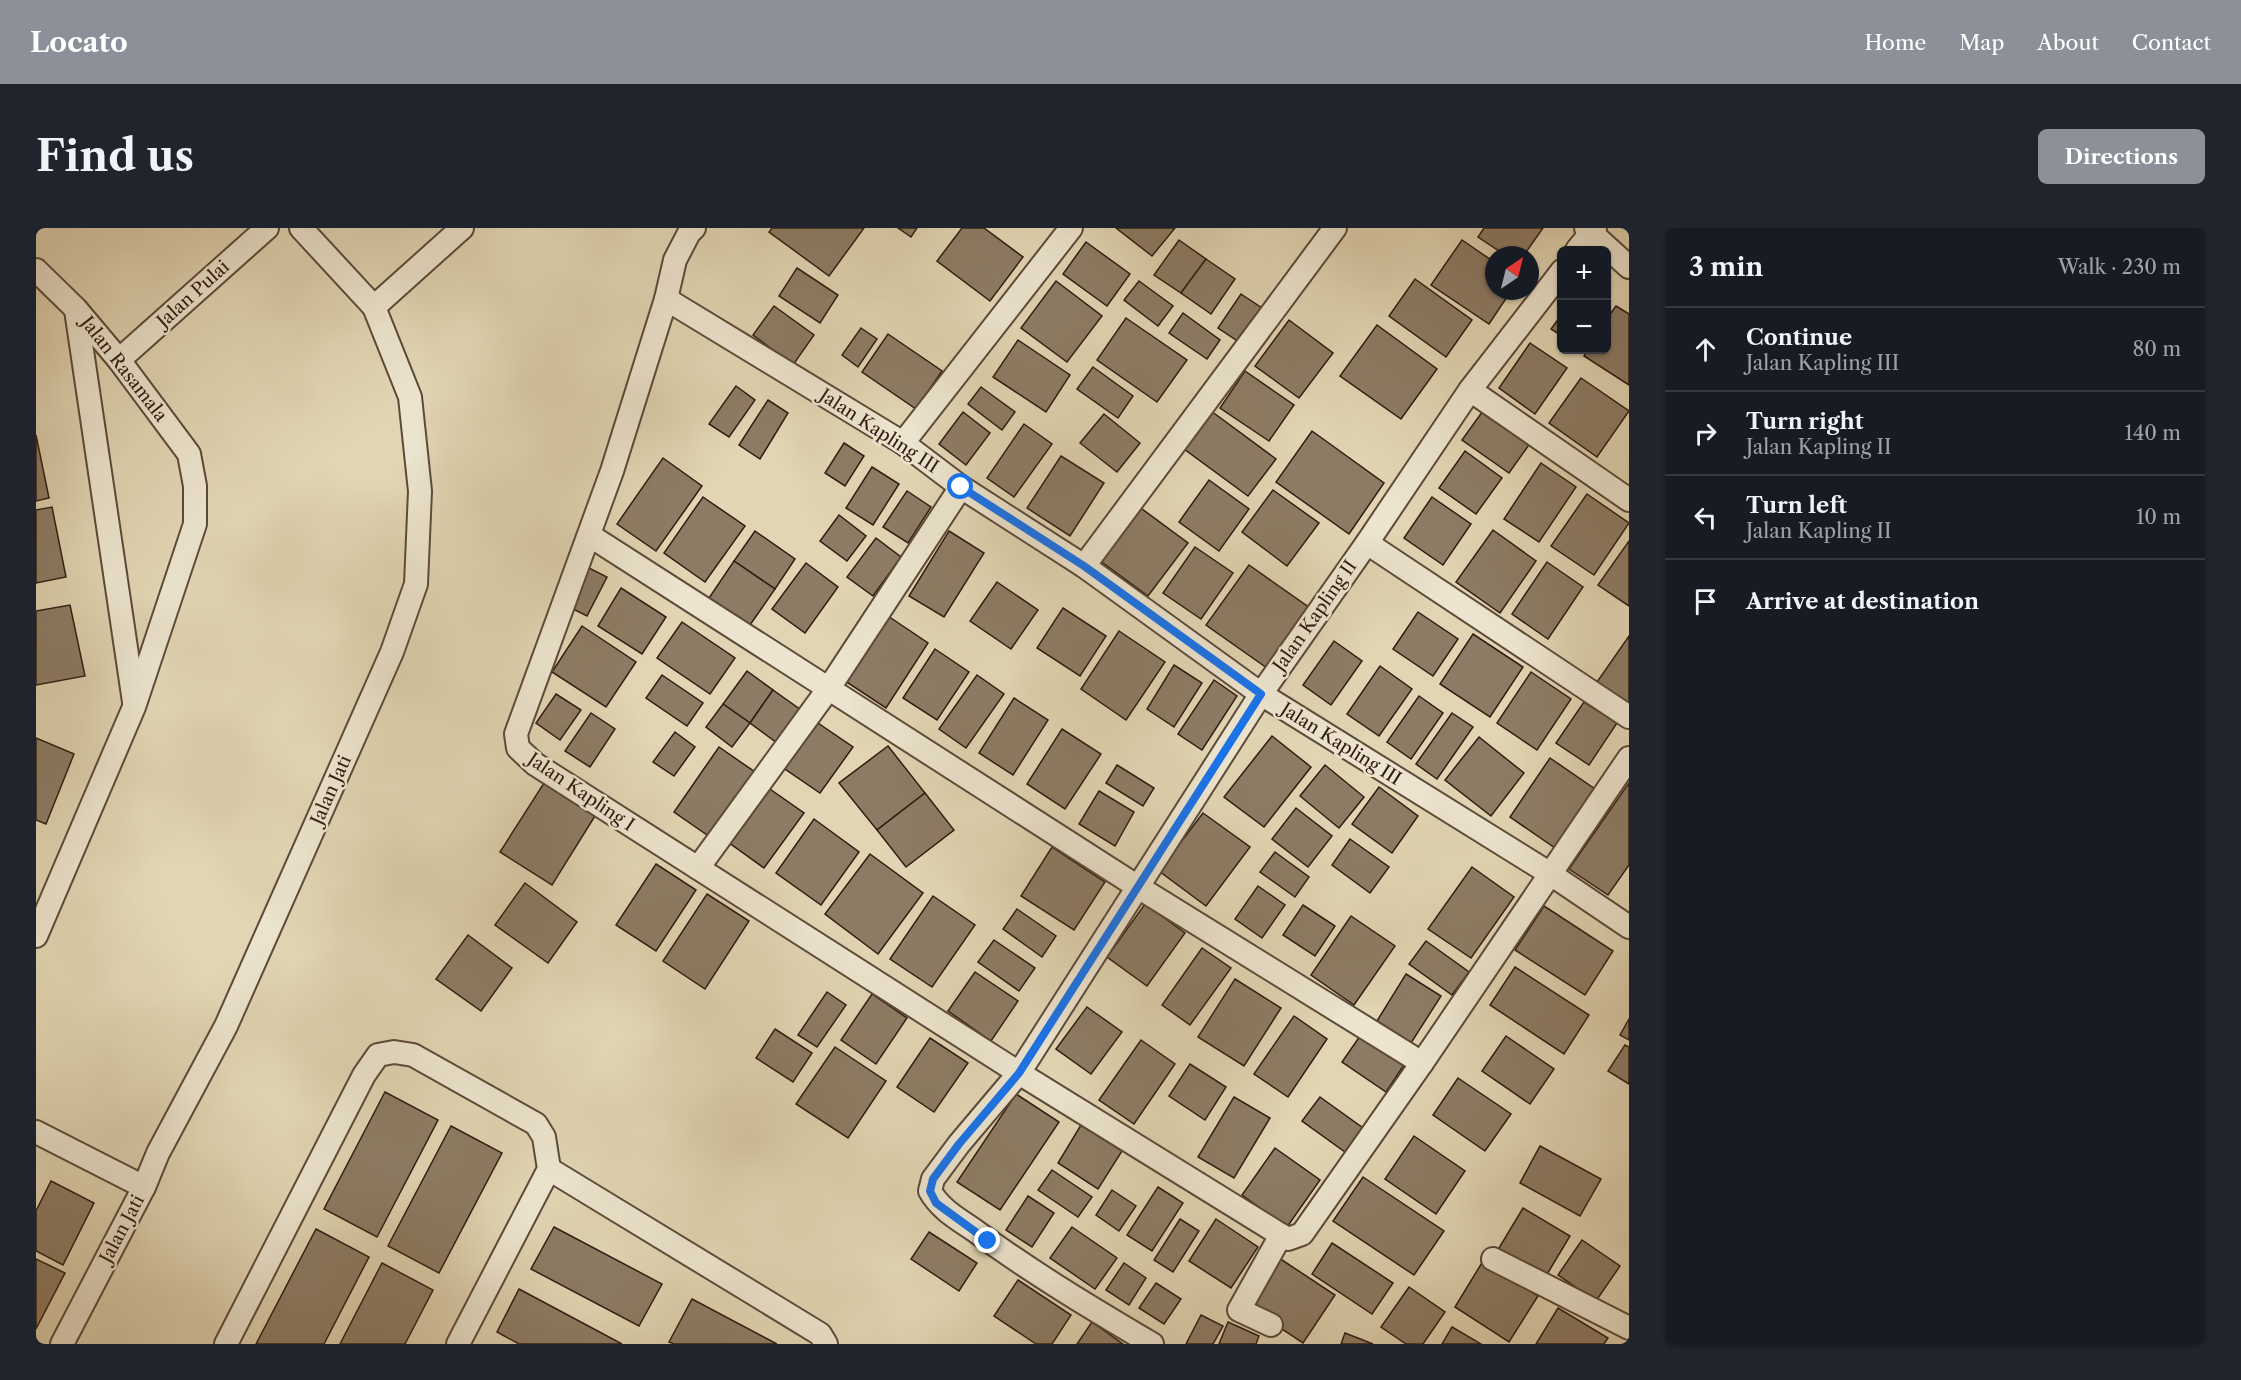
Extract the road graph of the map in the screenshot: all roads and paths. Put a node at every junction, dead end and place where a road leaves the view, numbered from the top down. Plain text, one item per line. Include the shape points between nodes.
1 (267, 228) edge
2 (301, 228) edge
3 (462, 228) edge
4 (694, 228) edge
5 (1071, 228) edge
6 (1335, 228) edge
7 (1587, 235) edge
8 (1629, 267) edge
9 (36, 270) edge
10 (1557, 277) edge
11 (666, 299) junction
12 (374, 307) junction
13 (76, 309) junction
14 (119, 360) junction
15 (1470, 390) junction
16 (903, 443) junction
17 (961, 487) junction
18 (1629, 500) edge
19 (589, 535) junction
20 (1367, 543) junction
21 (1084, 566) junction
22 (829, 688) junction
23 (1261, 694) junction
24 (134, 706) junction
25 (1629, 717) edge
26 (1629, 758) edge
27 (698, 868) junction
28 (1549, 873) junction
29 (1138, 887) junction
30 (1629, 927) edge
31 (36, 936) edge
32 (1422, 1063) junction
33 (1019, 1073) junction
34 (36, 1132) edge
35 (549, 1169) junction
36 (144, 1187) junction
37 (1281, 1235) junction
38 (1493, 1259) dead end
39 (1270, 1325) dead end
40 (1629, 1328) edge
41 (62, 1344) edge
42 (226, 1344) edge
43 (458, 1344) edge
44 (826, 1344) edge
45 (1152, 1344) edge

1 - 14 street, Jalan Pulai
2 - 12 street, Jalan Jati
3 - 12 street
4 - 11 street, Jalan Kapling I via 675,260
5 - 16 street
6 - 21 street
7 - 8 street
9 - 13 street
10 - 15 street, Jalan Kapling II
11 - 16 street, Jalan Kapling III
11 - 19 street, Jalan Kapling I
12 - 36 street, Jalan Jati via 410,397 420,491 416,584 392,652 226,1026
13 - 14 street, Jalan Rasamala
13 - 24 street, Jalan Rasamala
14 - 24 street, Jalan Rasamala via 189,454 195,486 195,524
15 - 18 street
15 - 20 street, Jalan Kapling II
16 - 17 street, Jalan Kapling III
17 - 21 street, Jalan Kapling III
17 - 22 street
19 - 22 street
19 - 27 street, Jalan Kapling I via 516,734 518,748 535,764
20 - 23 street, Jalan Kapling II
20 - 25 street
21 - 23 street, Jalan Kapling III
22 - 27 street
22 - 29 street
23 - 28 street, Jalan Kapling III
23 - 29 street, Jalan Kapling II
24 - 31 street, Jalan Rasamala
26 - 28 street
27 - 33 street, Jalan Kapling I
28 - 30 street, Jalan Kapling III
28 - 32 street
29 - 32 street
29 - 33 street, Jalan Kapling II
32 - 37 street via 1302,1234 1288,1239
33 - 37 street, Jalan Kapling I
33 - 45 street, Jalan Kapling II via 959,1144 933,1179 930,1191 936,1203 988,1241
34 - 36 street
35 - 42 street via 544,1137 536,1124 413,1055 378,1055 363,1075
35 - 43 street
35 - 44 street via 820,1334
36 - 41 street, Jalan Jati
37 - 39 street via 1239,1310
38 - 40 street

